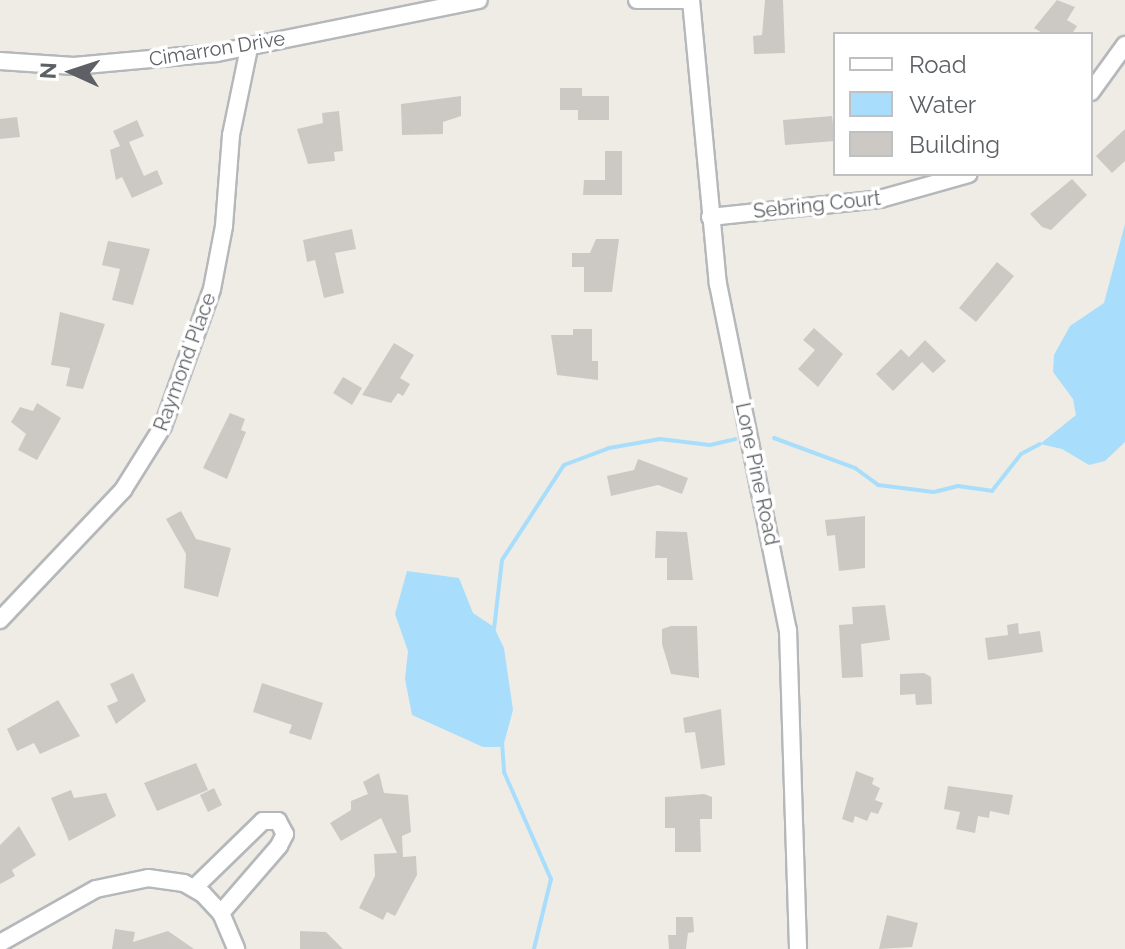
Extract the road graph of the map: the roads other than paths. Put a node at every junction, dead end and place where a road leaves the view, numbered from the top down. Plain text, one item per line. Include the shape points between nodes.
1 (479, 0) edge
2 (637, 0) edge
3 (691, 0) edge
4 (1125, 45) edge
5 (249, 48) junction
6 (0, 61) edge
7 (1093, 89) edge
8 (962, 176) edge
9 (710, 217) junction
10 (0, 620) edge
11 (194, 888) junction
12 (221, 913) junction
13 (0, 943) edge
14 (236, 949) edge
15 (798, 949) edge

1 - 5 street, Cimarron Drive
2 - 3 street
3 - 9 street, Lone Pine Road
4 - 7 street
5 - 6 street, Cimarron Drive via 98,65
5 - 10 street, Raymond Place via 232,125 224,226 212,289 163,426 123,490
8 - 9 street, Sebring Court via 880,199
9 - 15 street, Lone Pine Road via 724,319 788,630
11 - 12 street
11 - 12 street via 263,821 278,821 285,834 279,846
11 - 13 street via 148,878 113,883
12 - 14 street

